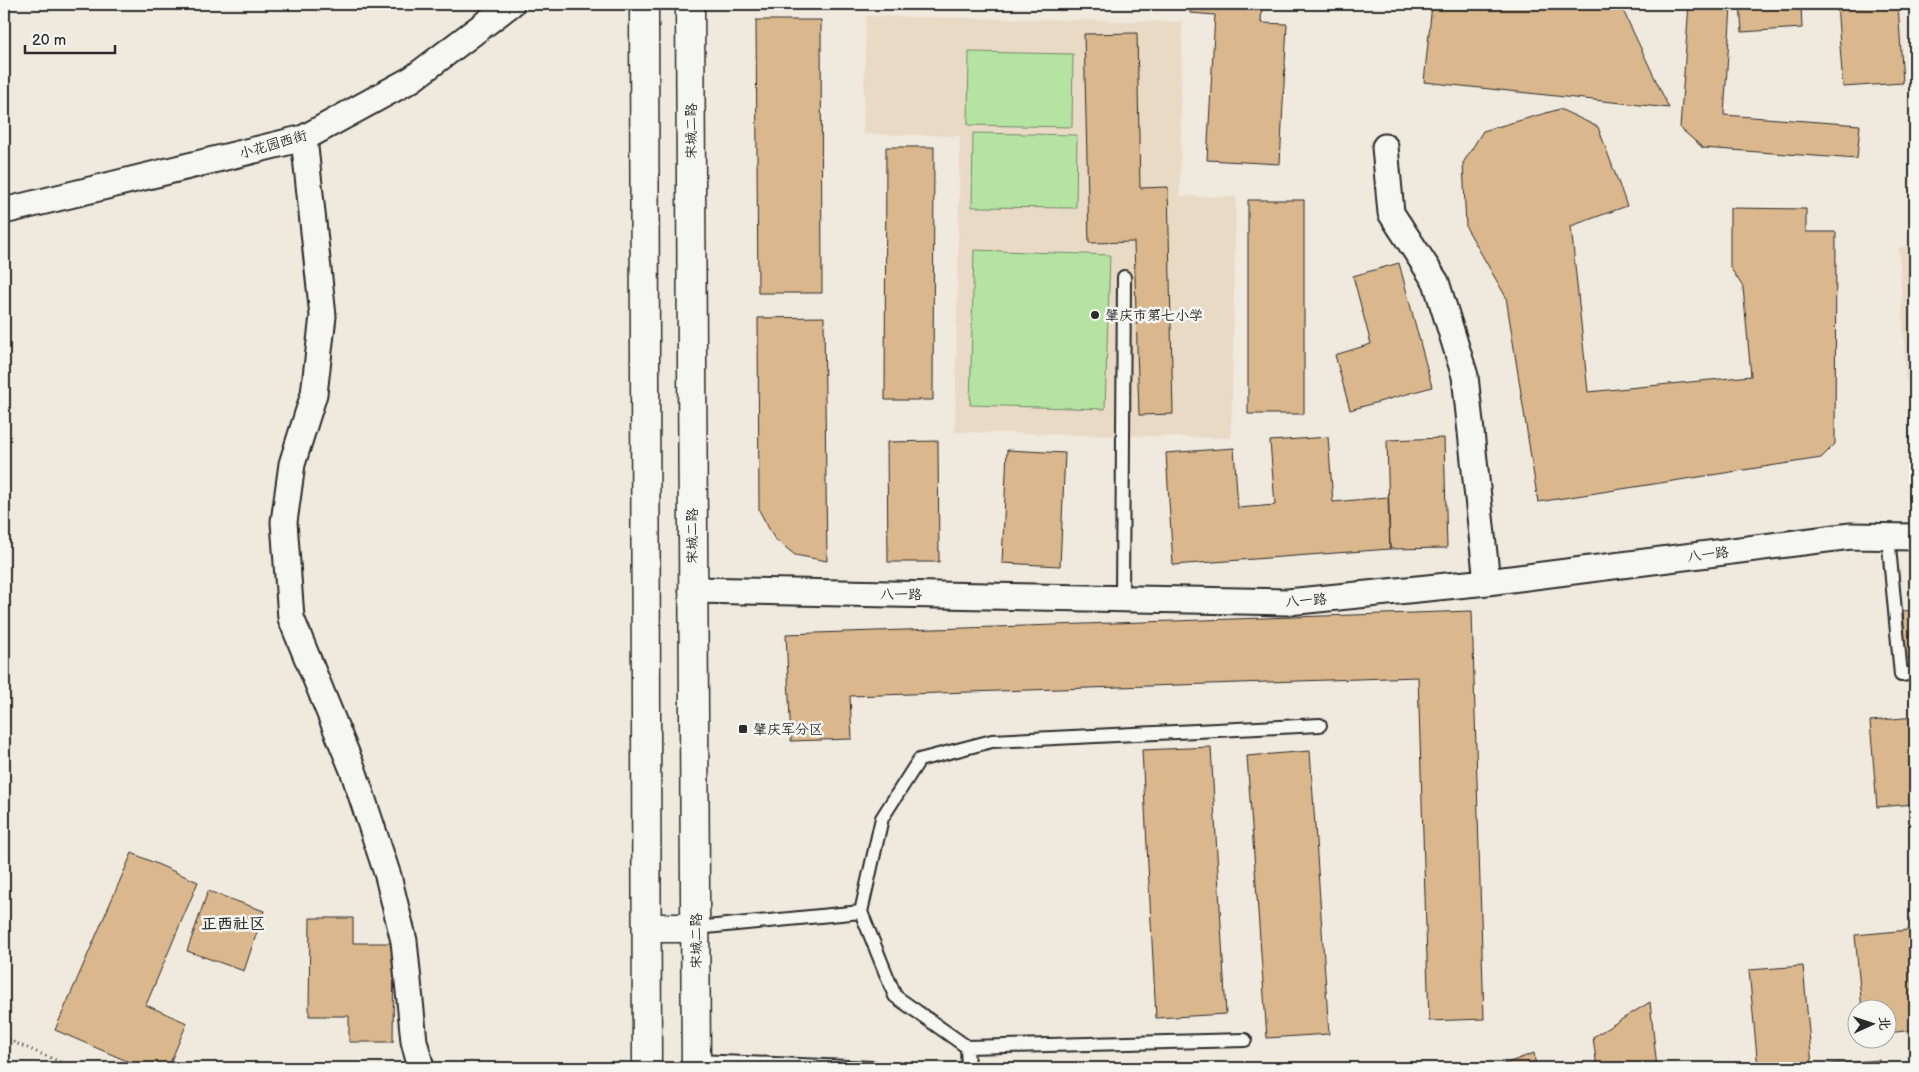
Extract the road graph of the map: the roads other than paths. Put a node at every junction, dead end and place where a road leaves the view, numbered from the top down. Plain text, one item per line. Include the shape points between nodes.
1 (510, 4) edge
2 (644, 4) edge
3 (690, 4) edge
4 (304, 138) junction
5 (1385, 147) dead end
6 (4, 211) edge
7 (1124, 277) dead end
8 (1888, 536) junction
9 (1915, 537) edge
10 (1487, 582) junction
11 (692, 590) junction
12 (1122, 598) junction
13 (1915, 674) edge
14 (1320, 725) dead end
15 (861, 912) junction
16 (647, 928) junction
17 (696, 928) junction
18 (1245, 1040) dead end
19 (967, 1047) junction
20 (696, 1065) edge
21 (421, 1068) edge
22 (647, 1068) edge
23 (874, 1068) edge
24 (968, 1068) edge

1 - 4 street, 小花园西街 via 412,79
2 - 16 main road
3 - 11 main road, 宋城二路
4 - 6 street, 小花园西街
4 - 21 street via 323,316 314,394 292,464 284,522 291,618 353,770 388,876 404,941 414,1041
5 - 10 street via 1391,213 1436,282 1465,376
7 - 12 lane
8 - 9 street, 八一路
8 - 10 street, 八一路 via 1851,536
8 - 13 lane via 1901,674
10 - 12 street, 八一路 via 1288,602
11 - 12 street, 八一路
11 - 17 main road, 宋城二路
14 - 15 lane via 992,741 919,760 882,818
15 - 17 lane
15 - 19 lane via 895,996
16 - 17 main road
16 - 22 main road
17 - 20 main road, 宋城二路
18 - 19 lane
19 - 24 lane
20 - 23 lane

